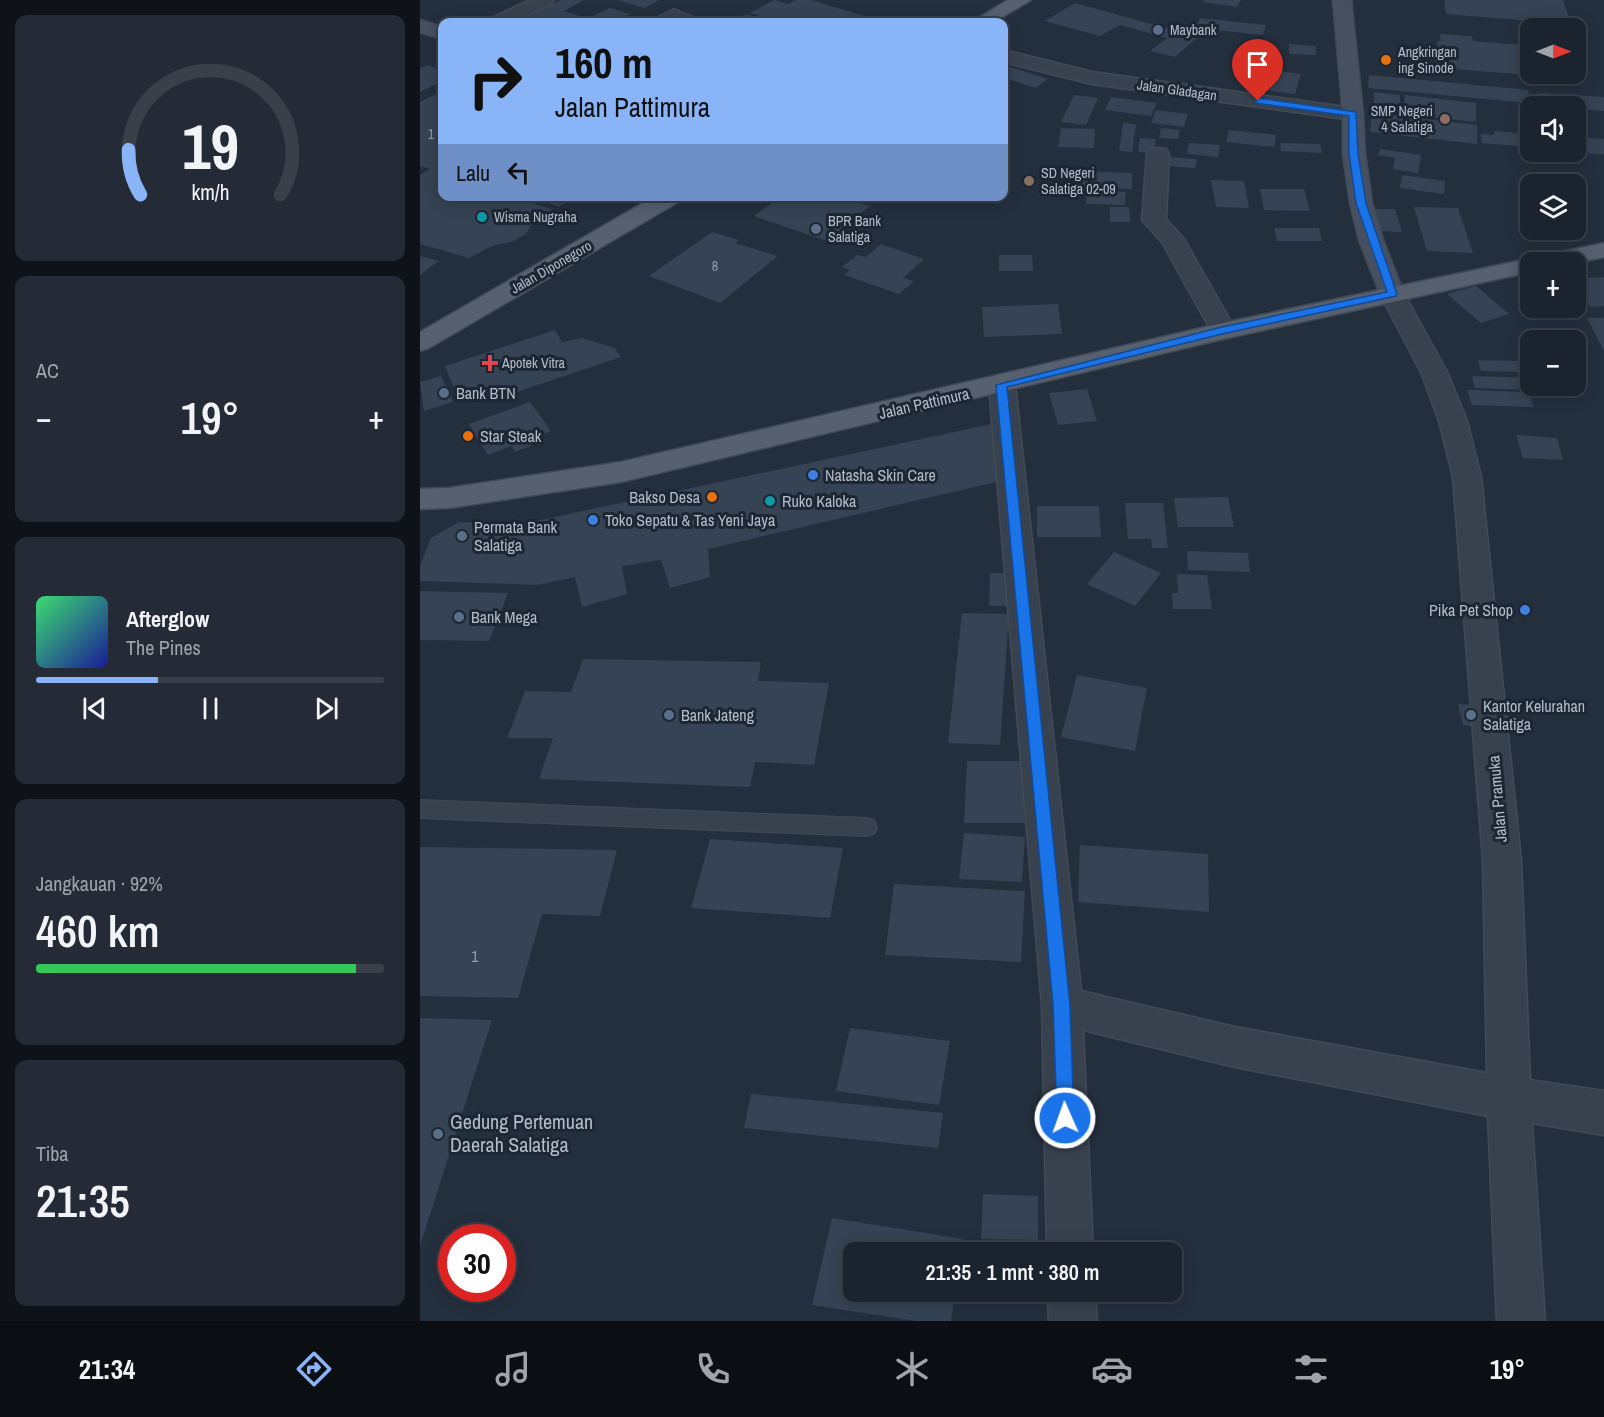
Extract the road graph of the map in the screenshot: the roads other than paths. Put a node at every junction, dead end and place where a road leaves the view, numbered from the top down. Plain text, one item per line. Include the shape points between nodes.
1 (545, 0) edge
2 (1022, 0) edge
3 (1342, 0) edge
4 (507, 18) edge
5 (661, 18) edge
6 (690, 18) edge
7 (988, 18) edge
8 (420, 26) edge
9 (438, 32) edge
10 (1008, 57) edge
11 (1353, 114) junction
12 (1158, 154) dead end
13 (663, 201) edge
14 (1604, 250) edge
15 (1586, 254) edge
16 (1520, 267) edge
17 (1392, 294) junction
18 (1222, 331) junction
19 (426, 338) edge
20 (1002, 385) junction
21 (420, 499) edge
22 (420, 809) edge
23 (866, 827) dead end
24 (1062, 1005) junction
25 (1509, 1099) junction
26 (1604, 1113) edge
27 (1070, 1242) edge
28 (1072, 1302) edge
29 (1073, 1321) edge
30 (1521, 1321) edge

1 - 4 street
2 - 7 main road
3 - 11 street
5 - 6 lane via 674,12
8 - 9 street
10 - 11 street, Jalan Gladagan via 1092,78
11 - 17 street via 1361,203
12 - 18 street via 1154,220 1172,239
13 - 19 main road, Jalan Diponegoro
14 - 15 main road
16 - 17 main road, Jalan Pattimura
17 - 18 main road, Jalan Pattimura
17 - 25 street, Jalan Pramuka via 1435,374 1453,421 1467,477 1502,860
18 - 20 main road, Jalan Pattimura
20 - 21 main road, Jalan Pattimura via 621,472
20 - 24 street
22 - 23 lane
24 - 25 street via 1146,1029
24 - 27 street
25 - 26 street
25 - 30 street, Jalan Pramuka
28 - 29 street

